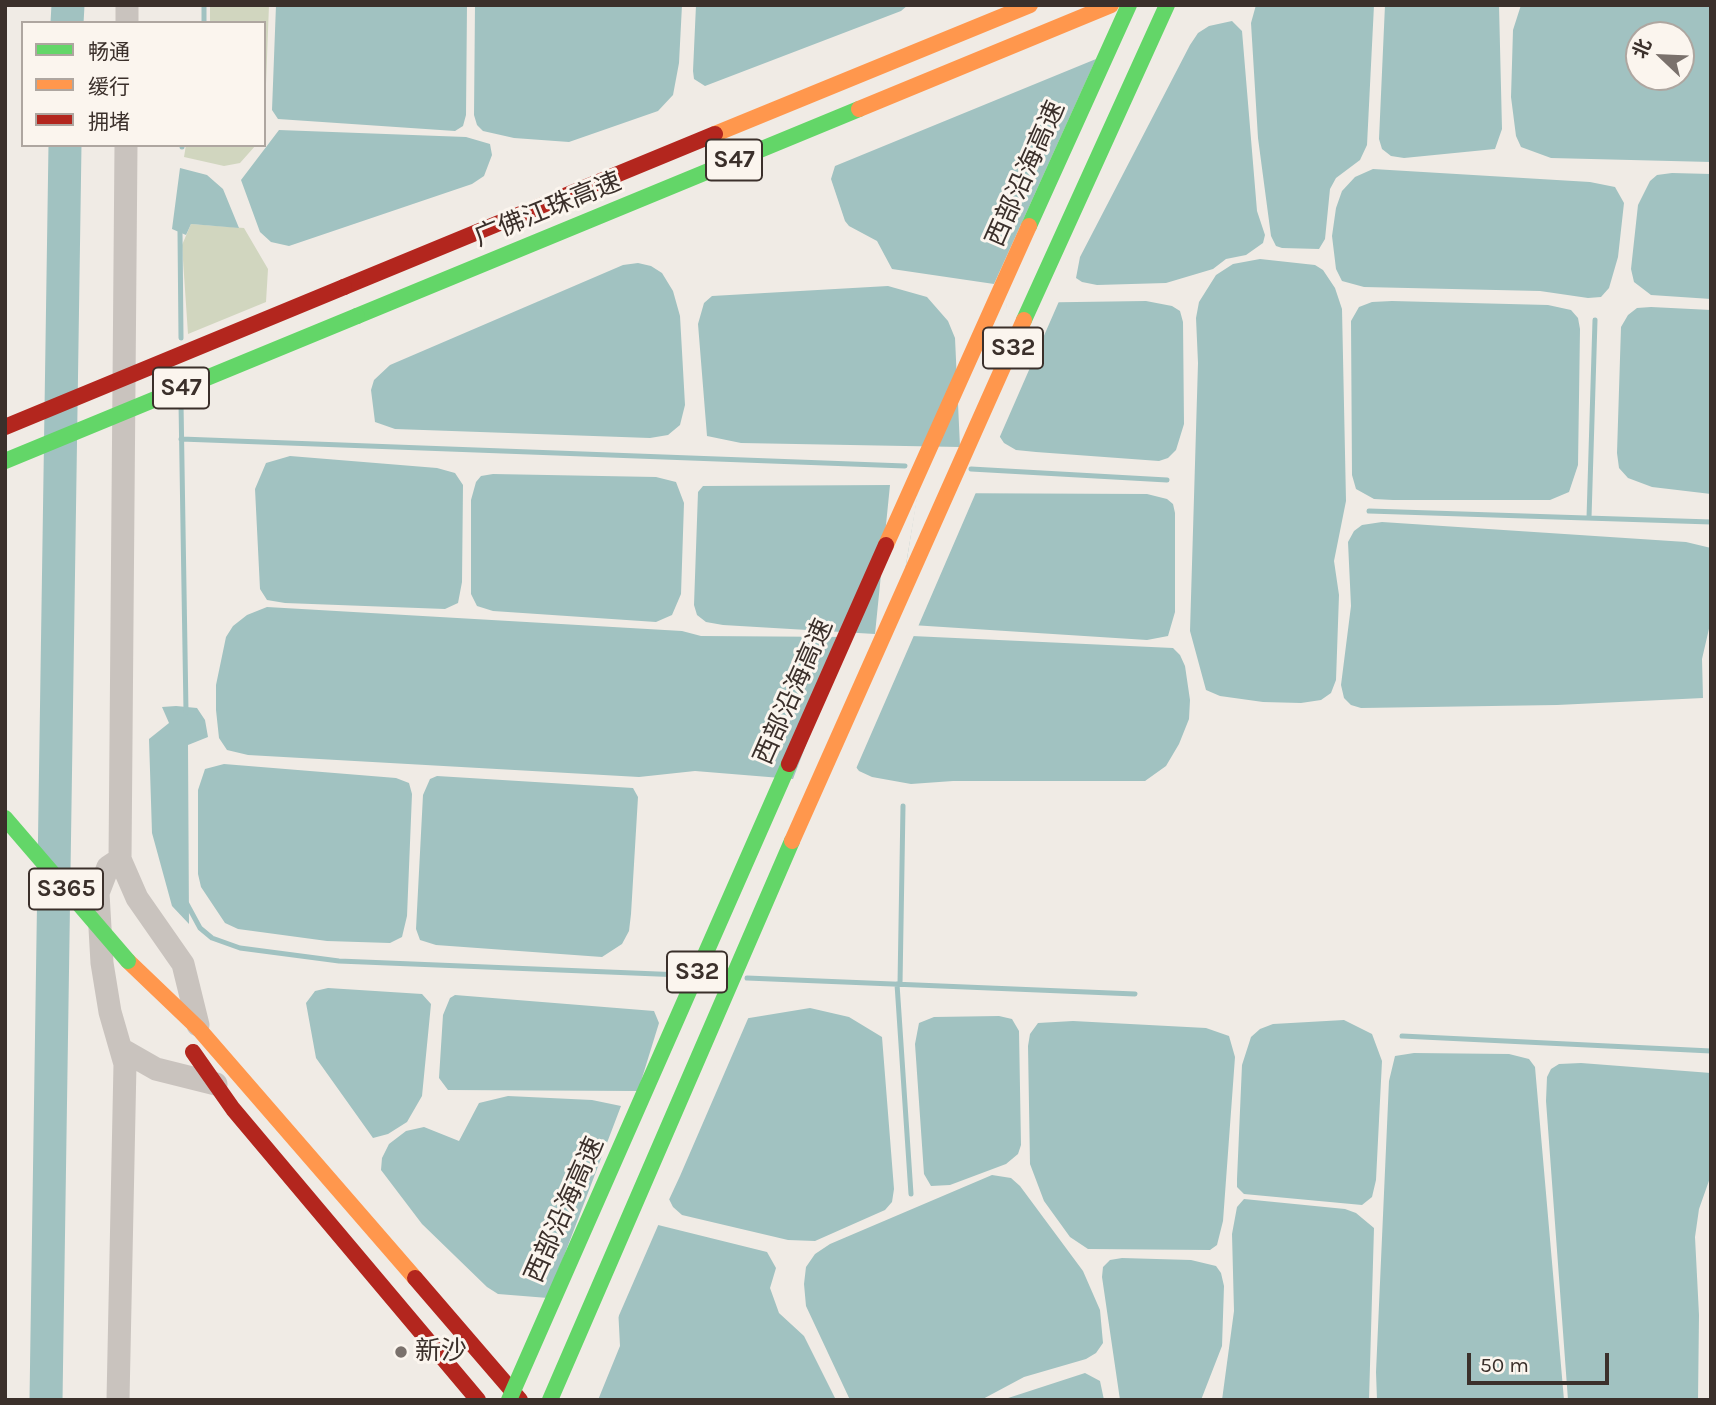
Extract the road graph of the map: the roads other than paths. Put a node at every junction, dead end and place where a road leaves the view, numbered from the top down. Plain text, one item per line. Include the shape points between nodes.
1 (1030, 5) edge
2 (1111, 5) edge
3 (1129, 5) edge
4 (1167, 5) edge
5 (126, 147) edge
6 (5, 427) edge
7 (5, 461) edge
8 (5, 818) edge
9 (120, 859) junction
10 (128, 961) junction
11 (186, 1032) junction
12 (121, 1049) junction
13 (216, 1084) junction
14 (118, 1400) edge
15 (478, 1400) edge
16 (509, 1400) edge
17 (520, 1400) edge
18 (550, 1400) edge

1 - 6 main road, 广佛江珠高速 / S47, bridge
2 - 7 main road, 广佛江珠高速 / S47, bridge
3 - 16 main road, 西部沿海高速 / S32, bridge
4 - 18 main road, S32 via 857,690
5 - 9 street
8 - 10 main road, S365, bridge
9 - 11 street via 137,898 183,964
9 - 12 street via 108,867 98,893 102,963
10 - 11 main road
10 - 11 main road
11 - 13 main road
11 - 17 main road
12 - 13 street via 156,1069
12 - 14 street via 125,1064
13 - 15 main road

